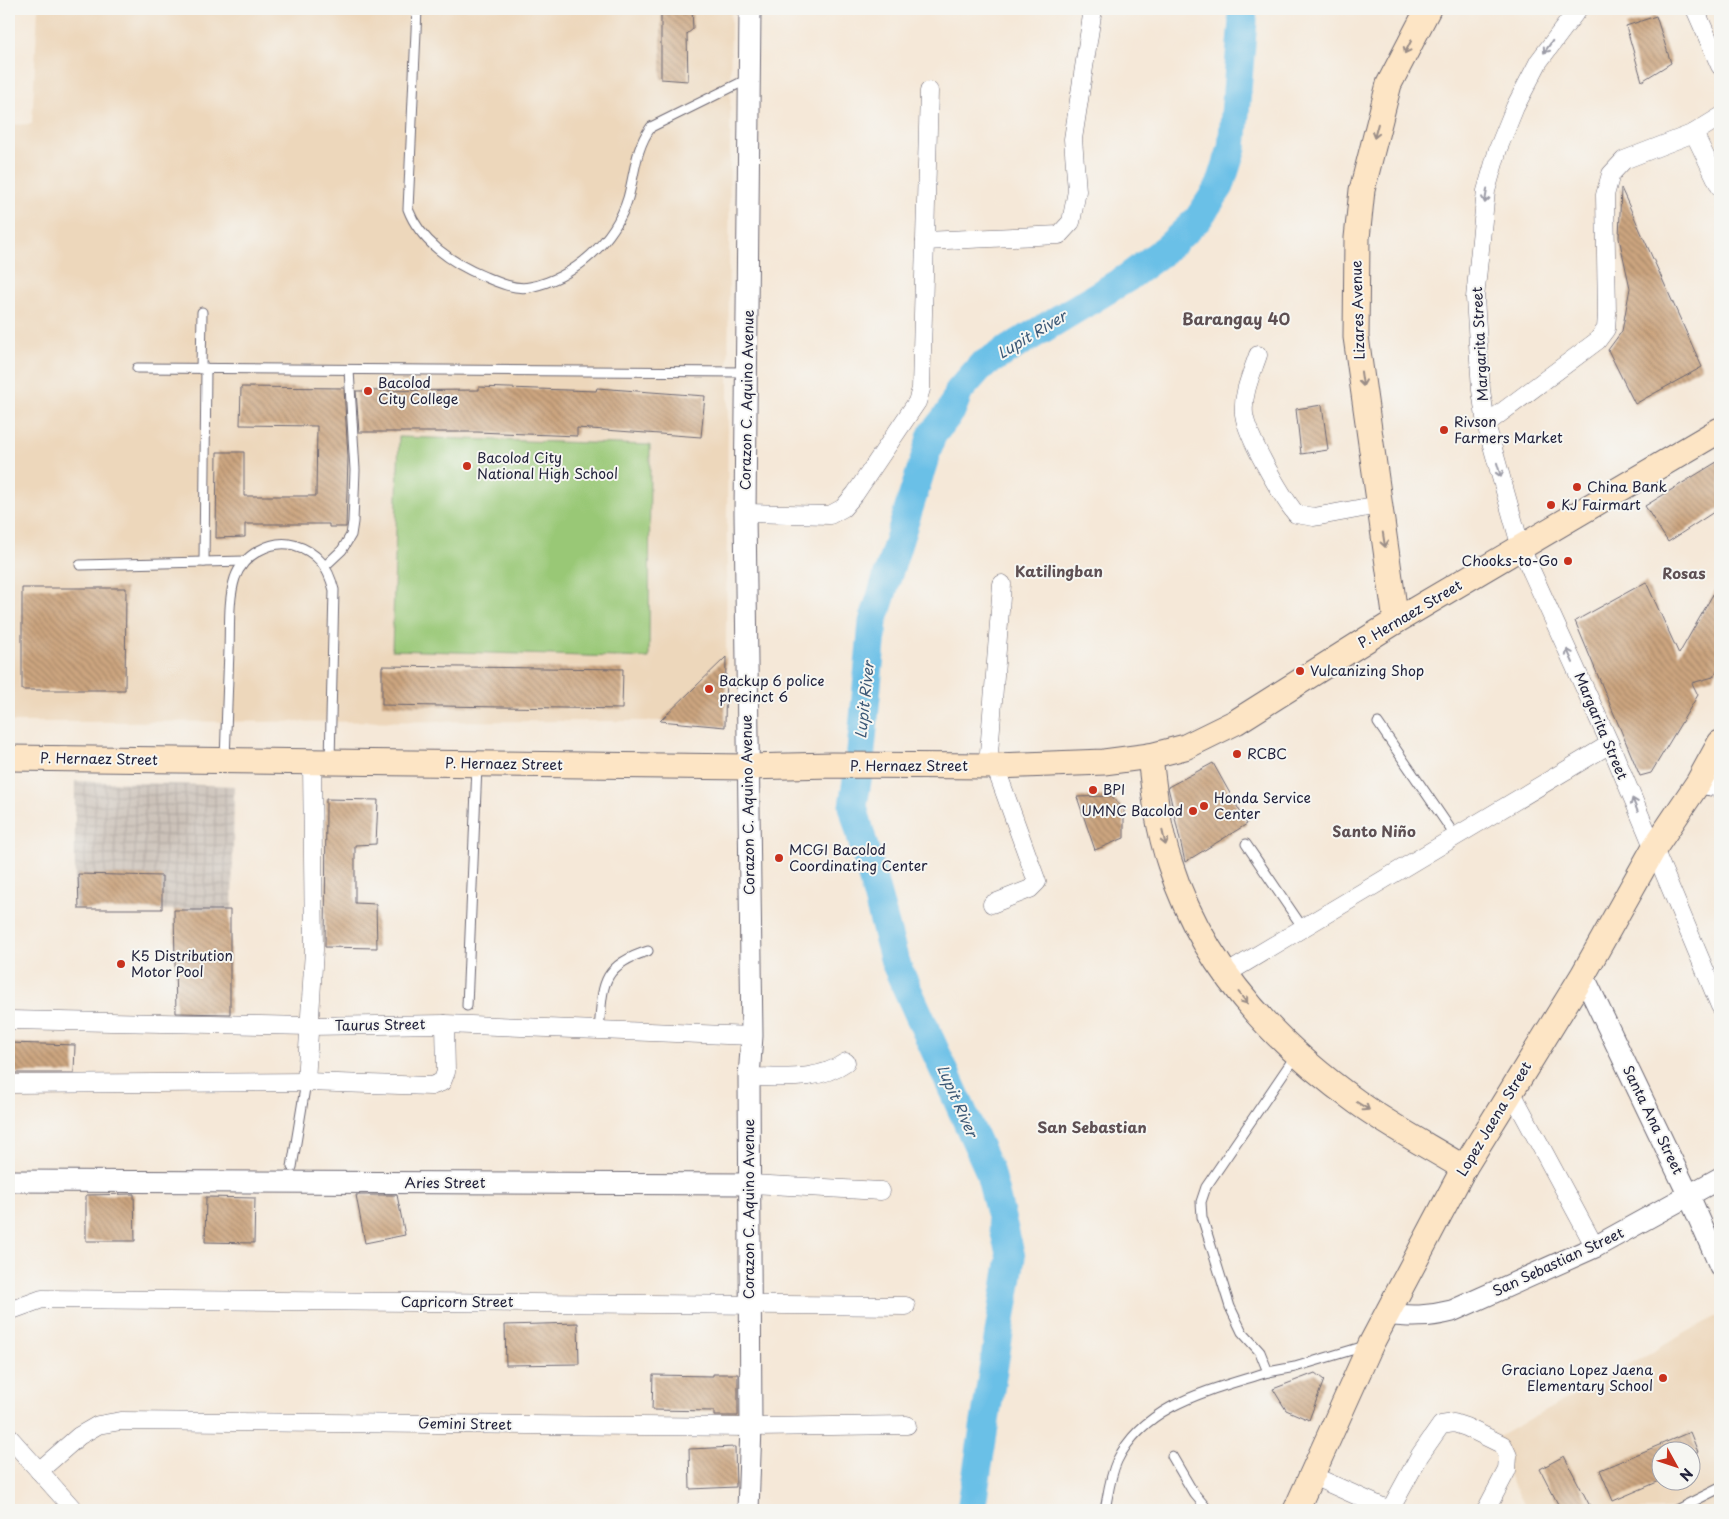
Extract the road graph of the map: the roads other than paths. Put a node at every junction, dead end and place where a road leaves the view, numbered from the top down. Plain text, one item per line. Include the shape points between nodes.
1 (417, 9) edge
2 (750, 9) edge
3 (1093, 9) edge
4 (1428, 9) edge
5 (1578, 9) edge
6 (1695, 9) edge
7 (1715, 40) edge
8 (1720, 66) edge
9 (750, 78) junction
10 (929, 91) dead end
11 (1720, 118) edge
12 (1694, 132) junction
13 (1720, 187) edge
14 (925, 241) junction
15 (202, 312) dead end
16 (1258, 354) dead end
17 (137, 368) dead end
18 (204, 368) junction
19 (349, 370) junction
20 (748, 372) junction
21 (1486, 424) junction
22 (1720, 430) edge
23 (1379, 505) junction
24 (744, 513) junction
25 (1521, 548) junction
26 (204, 562) junction
27 (245, 562) junction
28 (80, 566) dead end
29 (325, 566) junction
30 (1002, 584) dead end
31 (1396, 621) junction
32 (1378, 722) dead end
33 (1610, 744) junction
34 (1720, 744) edge
35 (1150, 756) junction
36 (9, 758) edge
37 (225, 762) junction
38 (321, 763) junction
39 (477, 763) junction
40 (992, 766) junction
41 (747, 768) junction
42 (1709, 784) edge
43 (1456, 837) junction
44 (1246, 844) dead end
45 (1653, 850) junction
46 (992, 904) dead end
47 (1303, 928) junction
48 (648, 951) dead end
49 (1226, 974) junction
50 (1582, 975) junction
51 (467, 1006) dead end
52 (1720, 1006) edge
53 (9, 1020) edge
54 (445, 1024) junction
55 (310, 1026) junction
56 (599, 1032) junction
57 (752, 1036) junction
58 (1296, 1055) junction
59 (846, 1062) dead end
60 (749, 1077) junction
61 (306, 1082) junction
62 (9, 1084) edge
63 (1511, 1091) junction
64 (292, 1167) dead end
65 (1464, 1168) junction
66 (1720, 1178) edge
67 (9, 1181) edge
68 (751, 1184) junction
69 (882, 1191) dead end
70 (1689, 1196) junction
71 (1595, 1247) junction
72 (1720, 1266) edge
73 (749, 1304) junction
74 (906, 1306) dead end
75 (9, 1311) edge
76 (1386, 1314) junction
77 (1371, 1344) junction
78 (1268, 1372) junction
79 (907, 1425) dead end
80 (751, 1427) junction
81 (9, 1437) edge
82 (1172, 1456) dead end
83 (39, 1470) junction
84 (1313, 1476) junction
85 (1720, 1488) edge
86 (74, 1510) edge
87 (748, 1510) edge
88 (1105, 1510) edge
89 (1208, 1510) edge
90 (1296, 1510) edge
91 (1389, 1510) edge
92 (1486, 1510) edge
93 (1676, 1510) edge

1 - 9 lane via 408,209 420,232 444,253 469,270 513,287 530,287 561,275 582,263 601,244 623,211 637,152 651,127
2 - 9 street, Corazon C. Aquino Avenue
3 - 14 street via 1073,139 1077,191 1071,222 1058,235
4 -> 23 main road, Lizares Avenue via 1389,84 1362,190 1357,238 1356,337
5 -> 21 street, Margarita Street via 1539,61 1515,107 1486,191 1475,298
6 - 7 street
7 - 8 street
9 - 20 street, Corazon C. Aquino Avenue
10 - 14 street
11 - 12 street
12 - 13 street
12 - 21 street via 1624,160 1611,174 1605,195 1606,329 1597,341
14 - 24 street via 920,389 908,415 843,508 830,515
15 - 18 lane
16 - 23 street via 1245,396 1244,415 1281,496 1296,514 1314,517
17 - 18 lane
18 - 19 lane
18 - 26 lane
19 - 20 lane
19 - 29 lane via 355,470 353,522 351,535 342,550
20 - 24 street, Corazon C. Aquino Avenue
21 -> 25 street, Margarita Street
22 - 25 main road, P. Hernaez Street
23 -> 31 main road, Lizares Avenue
24 - 41 street, Corazon C. Aquino Avenue
25 - 31 main road, P. Hernaez Street
33 -> 25 street, Margarita Street
26 - 27 lane
26 - 28 lane
27 - 29 lane via 258,551 274,545 291,544 307,550
27 - 37 lane via 236,576 230,603
29 - 38 lane via 334,590
30 - 40 street
31 - 35 main road, P. Hernaez Street via 1236,722 1185,747
32 - 43 lane
33 - 43 street
45 -> 33 street, Margarita Street
34 - 42 main road, Lopez Jaena Street
35 - 40 main road, P. Hernaez Street via 1104,762
35 -> 49 main road via 1156,806 1170,864 1192,918
36 - 37 main road, P. Hernaez Street
37 - 38 main road, P. Hernaez Street
38 - 39 main road, P. Hernaez Street
38 - 55 street
39 - 41 main road, P. Hernaez Street
39 - 51 lane
40 - 41 main road, P. Hernaez Street
40 - 46 street via 1037,882 1030,889
41 - 57 street, Corazon C. Aquino Avenue
42 - 45 main road, Lopez Jaena Street
43 - 47 street
44 - 47 lane
45 - 50 main road, Lopez Jaena Street
45 - 52 street, Margarita Street
47 - 49 street
48 - 56 lane via 618,965 604,983
49 -> 58 main road via 1244,1000
50 - 63 main road, Lopez Jaena Street
50 - 70 street, Santa Ana Street
53 - 55 street, Taurus Street
54 - 55 street, Taurus Street
54 - 56 street, Taurus Street
54 - 61 street via 446,1072 442,1082 431,1086
55 - 61 street
56 - 57 street, Taurus Street
57 - 60 street, Corazon C. Aquino Avenue
58 -> 65 main road via 1358,1103
58 - 78 lane via 1206,1187 1201,1202 1202,1217 1230,1307 1242,1332 1260,1352
59 - 60 street via 833,1071 811,1077
60 - 68 street, Corazon C. Aquino Avenue
61 - 62 street
61 - 64 lane
63 - 65 main road, Lopez Jaena Street
63 - 71 street
65 - 76 main road, Lopez Jaena Street
66 - 70 street, San Sebastian Street
67 - 68 street, Aries Street
68 - 69 street, Aries Street
68 - 73 street, Corazon C. Aquino Avenue
70 - 71 street, San Sebastian Street
70 - 72 street, Santa Ana Street
71 - 76 street, San Sebastian Street via 1452,1311 1416,1317
73 - 74 street, Capricorn Street
73 - 75 street, Capricorn Street via 42,1299
73 - 80 street, Corazon C. Aquino Avenue
76 - 77 main road, Lopez Jaena Street
77 - 78 lane
77 - 84 main road, Lopez Jaena Street
78 - 88 lane via 1184,1399 1157,1414 1130,1439 1116,1463
79 - 80 street, Gemini Street
80 - 83 street, Gemini Street via 122,1421 98,1425 79,1436
80 - 87 street, Corazon C. Aquino Avenue
81 - 83 street
82 - 89 lane via 1192,1492
83 - 86 street
84 - 90 main road, Lopez Jaena Street
84 - 91 street
85 - 93 lane
91 - 92 street via 1429,1439 1441,1425 1454,1423 1503,1445 1508,1456 1507,1470

